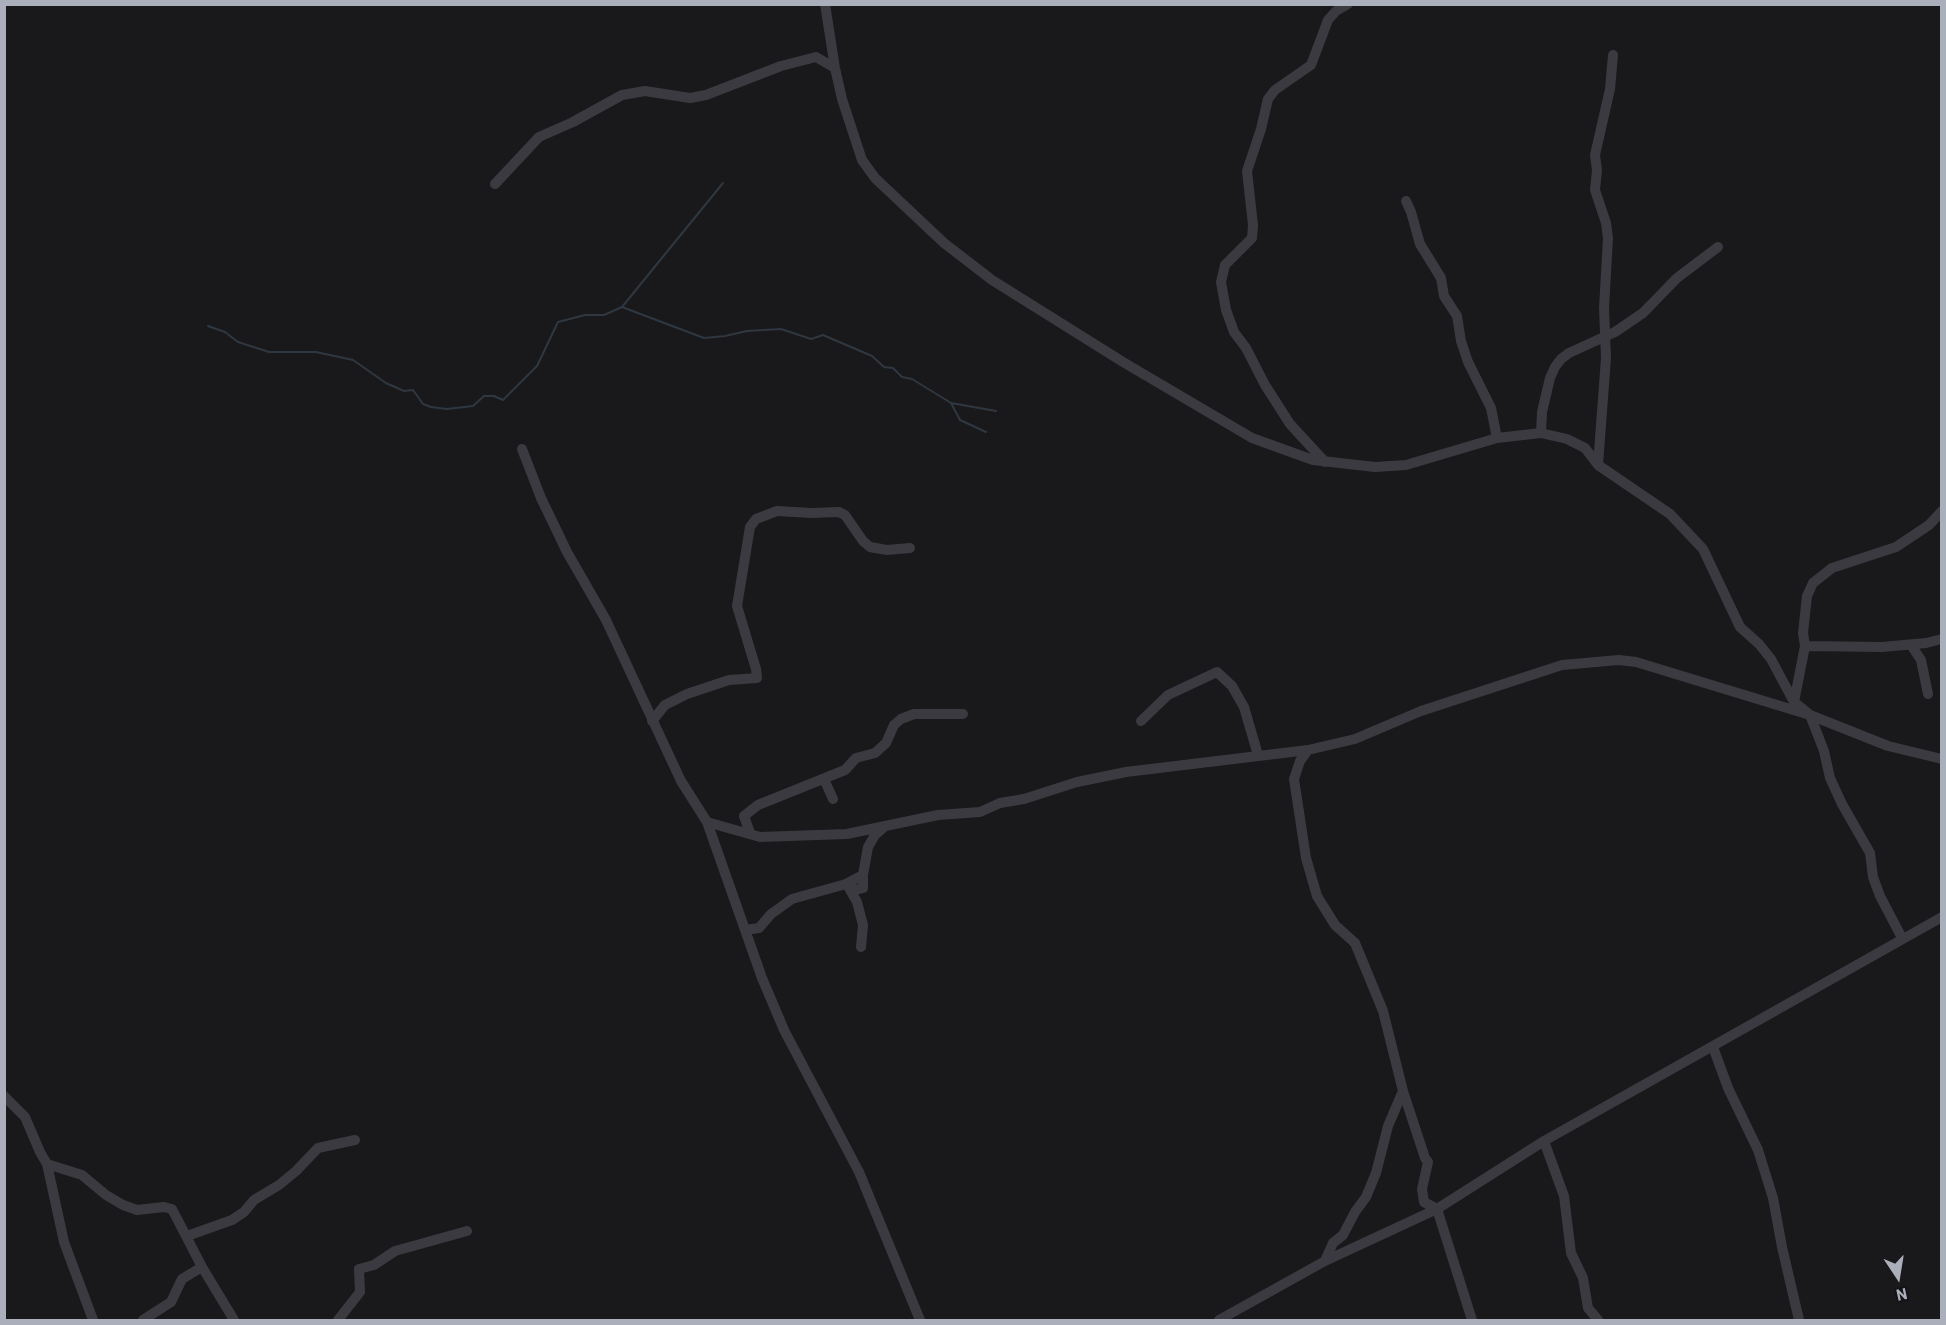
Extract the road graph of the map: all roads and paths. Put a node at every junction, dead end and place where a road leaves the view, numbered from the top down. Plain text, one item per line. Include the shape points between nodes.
1 (825, 4) edge
2 (1348, 4) edge
3 (1613, 55) dead end
4 (835, 68) junction
5 (495, 184) dead end
6 (1406, 201) dead end
7 (1718, 247) dead end
8 (1605, 337) junction
9 (1541, 433) junction
10 (1497, 438) junction
11 (522, 449) dead end
12 (1325, 462) junction
13 (1598, 465) junction
14 (1941, 511) edge
15 (910, 548) dead end
16 (1941, 639) edge
17 (1911, 645) junction
18 (1805, 646) junction
19 (1928, 694) dead end
20 (1794, 702) junction
21 (963, 714) dead end
22 (1809, 714) junction
23 (652, 721) junction
24 (1141, 721) dead end
25 (1308, 750) junction
26 (1258, 755) junction
27 (1941, 759) edge
28 (824, 779) junction
29 (833, 799) dead end
30 (744, 816) junction
31 (707, 822) junction
32 (886, 825) junction
33 (728, 829) junction
34 (750, 833) junction
35 (849, 888) junction
36 (1941, 917) edge
37 (747, 935) junction
38 (1902, 938) junction
39 (861, 947) dead end
40 (1713, 1047) junction
41 (1403, 1091) junction
42 (4, 1096) edge
43 (355, 1140) dead end
44 (1544, 1141) junction
45 (47, 1164) junction
46 (1437, 1209) junction
47 (467, 1231) dead end
48 (186, 1236) junction
49 (1325, 1261) junction
50 (202, 1267) junction
51 (1239, 1309) junction
52 (93, 1320) edge
53 (143, 1320) edge
54 (234, 1320) edge
55 (338, 1320) edge
56 (920, 1320) edge
57 (1219, 1320) edge
58 (1244, 1320) edge
59 (1472, 1320) edge
60 (1598, 1320) edge
61 (1799, 1320) edge

1 - 4 street
2 - 12 street via 1328,20 1311,65 1268,99 1247,171 1252,238 1225,265 1221,282 1234,332 1290,424
3 - 8 street via 1610,89 1595,155 1595,190 1608,238
4 - 5 street via 816,57 706,95 690,98 645,91 622,95 539,137
4 - 12 street via 862,160 875,178 944,243 1045,314 1252,438
6 - 10 street via 1420,244 1441,278 1444,296 1457,316 1461,341 1491,408
7 - 8 street via 1677,278 1643,313
8 - 9 street via 1569,353 1555,367 1542,412
8 - 13 street
9 - 10 street
9 - 13 street via 1585,448
10 - 12 street via 1406,465 1375,467
11 - 23 street via 540,498 606,621
13 - 20 street via 1670,514 1703,549 1740,627 1771,659
14 - 18 street via 1929,525 1896,547 1832,568 1813,583 1807,596
15 - 23 street via 870,547 839,512 777,511 756,519 750,527 737,606 757,678 729,680 687,694 665,705
16 - 17 street
17 - 18 street
17 - 19 street via 1921,660
18 - 20 street
20 - 22 street
21 - 28 street via 914,714 901,719 880,750 856,758 845,770
22 - 25 street via 1636,662 1602,660 1562,665 1421,711 1355,739
22 - 27 street via 1888,746
22 - 38 street via 1830,778 1870,853 1880,896
23 - 31 street via 681,781
24 - 26 street via 1168,695 1217,672 1232,686 1244,707
25 - 26 street
25 - 41 street via 1294,779 1306,858 1317,896 1335,925 1355,944 1361,958 1385,1016
26 - 32 street via 1126,772 1000,803 980,812
28 - 29 street
28 - 30 street via 758,805
30 - 33 street
30 - 34 street
31 - 33 street
31 - 37 street
32 - 34 street via 847,834 760,837
32 - 35 street via 870,843 863,888
33 - 34 street
35 - 37 street via 792,899
35 - 39 street via 863,925
36 - 38 street
37 - 56 street via 784,1030 860,1172
38 - 40 street
40 - 44 street
40 - 61 street via 1758,1150
41 - 46 street via 1428,1162 1422,1189 1424,1202
41 - 49 street via 1366,1197
42 - 45 street via 25,1117
43 - 48 street via 318,1148 296,1171 254,1200 244,1212
44 - 46 street
44 - 60 street via 1564,1196 1571,1253 1583,1278 1588,1308
45 - 48 street via 82,1175 123,1205 137,1210 172,1209
45 - 52 street via 64,1242
46 - 49 street
46 - 59 street
47 - 55 street via 400,1249 359,1269 360,1292
48 - 50 street
49 - 51 street
50 - 53 street via 182,1279 171,1302
50 - 54 street
51 - 57 street
51 - 58 street

